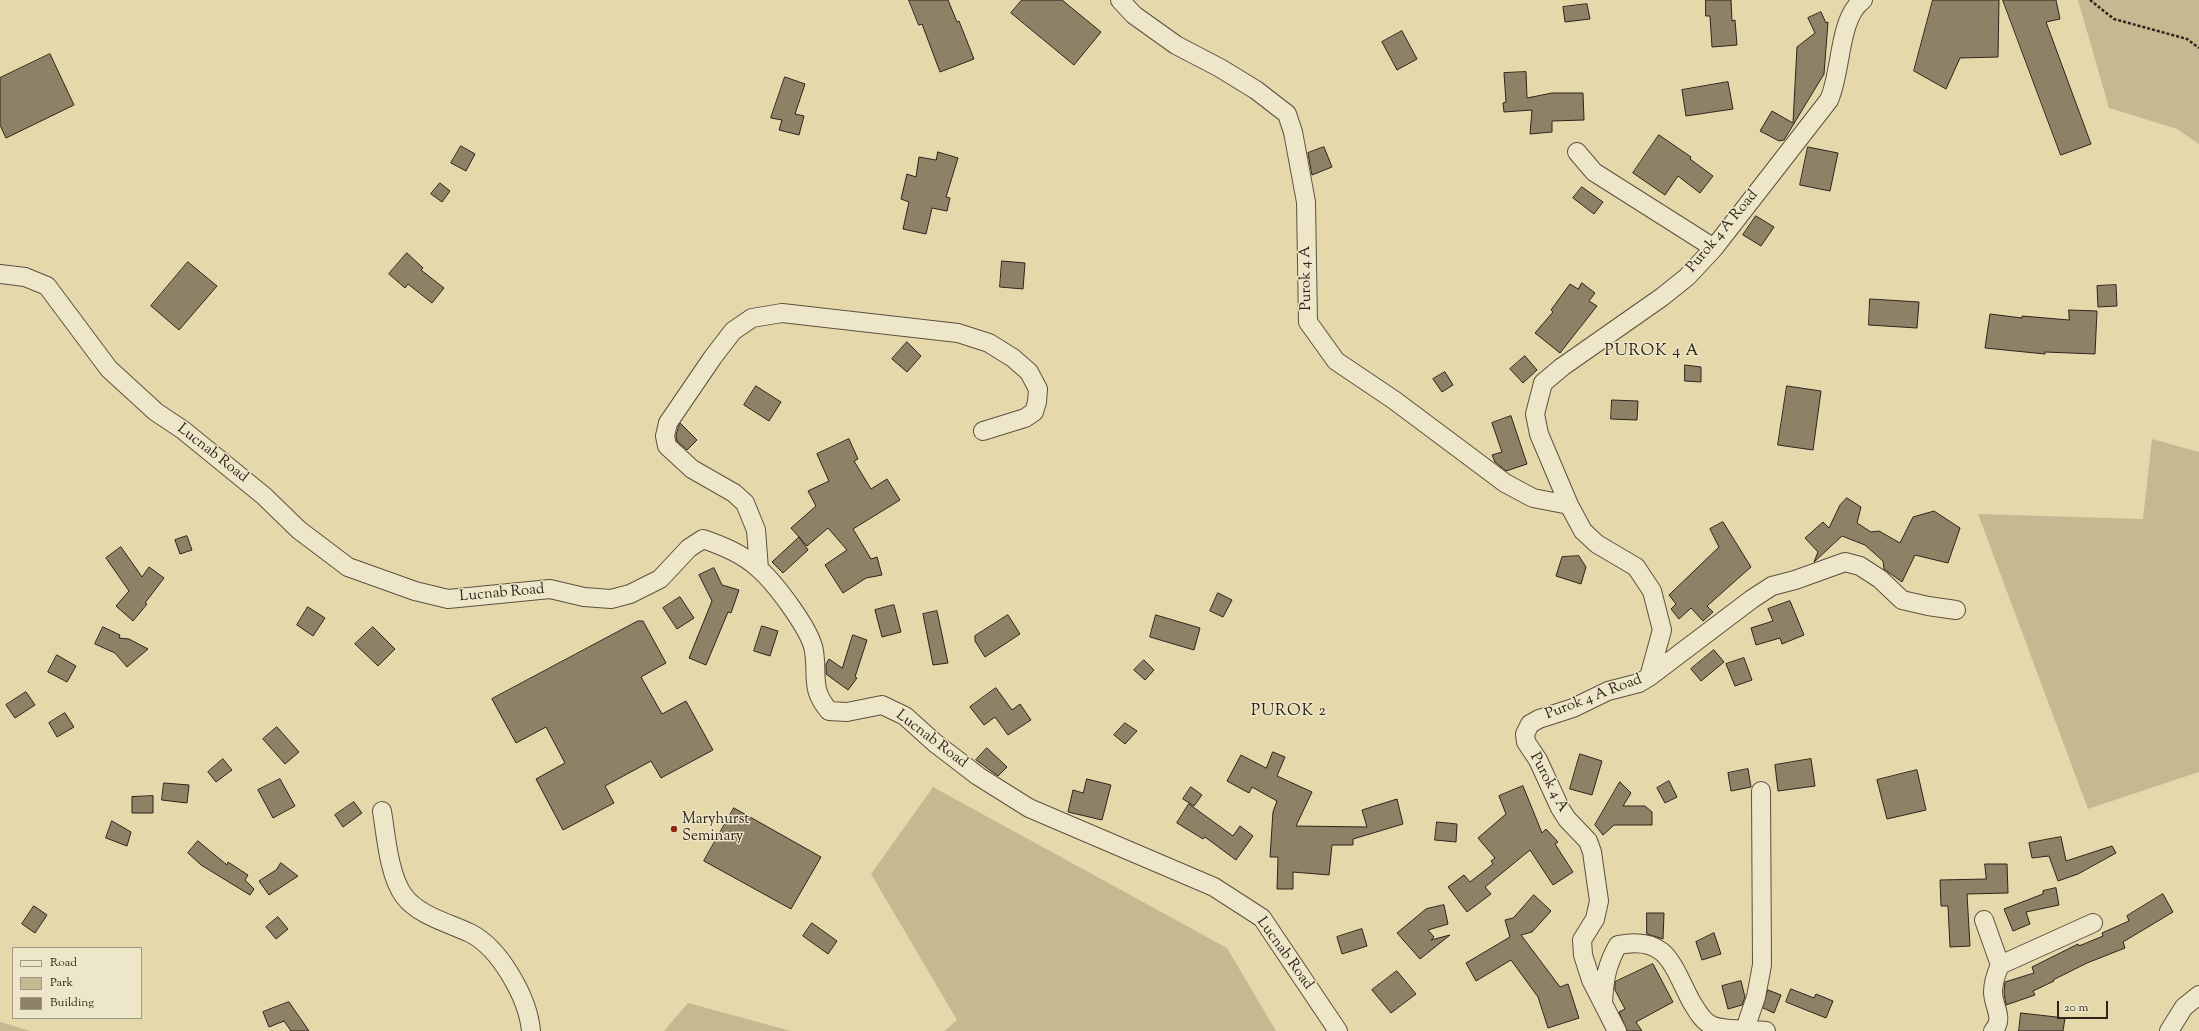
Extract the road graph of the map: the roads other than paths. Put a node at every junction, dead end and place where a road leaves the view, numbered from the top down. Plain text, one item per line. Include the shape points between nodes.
1 (1120, 0) edge
2 (1842, 0) edge
3 (1863, 0) edge
4 (1845, 32) junction
5 (1577, 152) dead end
6 (1714, 248) junction
7 (0, 274) edge
8 (983, 431) dead end
9 (1569, 505) junction
10 (759, 569) junction
11 (1956, 610) dead end
12 (1649, 676) junction
13 (1539, 719) joint
14 (1761, 791) dead end
15 (382, 811) dead end
16 (1984, 920) dead end
17 (2093, 923) dead end
18 (2000, 965) junction
19 (2199, 995) edge
20 (1603, 1003) junction
21 (1745, 1029) junction
22 (531, 1031) edge
23 (1338, 1031) edge
24 (1617, 1031) edge
25 (1766, 1031) edge
26 (1993, 1031) edge
27 (2169, 1031) edge

1 - 9 street, Purok 4 A via 1134,15 1176,45 1256,90 1287,114 1293,132 1306,202 1308,322 1336,361 1394,400 1505,483 1533,498
2 - 4 street, Purok 4 A Road
3 - 4 street, Purok 4 A Road via 1855,6
4 - 6 street, Purok 4 A Road via 1836,86 1829,100
5 - 6 street via 1594,172
6 - 9 street, Purok 4 A Road via 1662,297 1562,367 1544,383 1535,414 1539,434
7 - 10 street, Lucnab Road via 24,277 47,286 110,369 156,412 264,496 299,530 348,566 415,591 448,599 550,589 584,597 612,599 630,594 660,579 689,548 703,539 722,546
8 - 10 street via 1025,418 1034,412 1038,389 1029,372 989,343 958,333 782,313 752,318 733,331 713,357 668,423 665,436 667,446 692,470 734,493 744,503 756,530
9 - 12 street, Purok 4 A Road via 1583,530 1597,544 1636,567 1652,591 1662,630
10 - 23 street, Lucnab Road via 804,627 814,650 819,699 830,711 847,712 882,705 905,716 978,776 1029,808 1214,887 1262,918
11 - 12 street via 1902,600 1860,566 1845,562 1772,586
12 - 13 street, Purok 4 A Road via 1639,683 1608,691 1573,708
13 - 20 street, Purok 4 A via 1530,724 1525,734 1526,742 1538,760 1560,808 1588,841 1592,852 1599,901 1594,919 1582,940 1583,955 1591,980
14 - 21 street via 1762,964 1756,997
15 - 22 street via 389,857 404,896 422,911 479,938 495,954 516,983 525,1003
16 - 18 street
17 - 18 street
18 - 26 street via 1994,979 1992,994 1998,1015 1997,1026
19 - 27 street via 2184,1007
20 - 21 street via 1604,978 1609,961 1618,945 1641,942 1664,952 1697,1012 1710,1025 1724,1029
20 - 24 street
21 - 25 street

